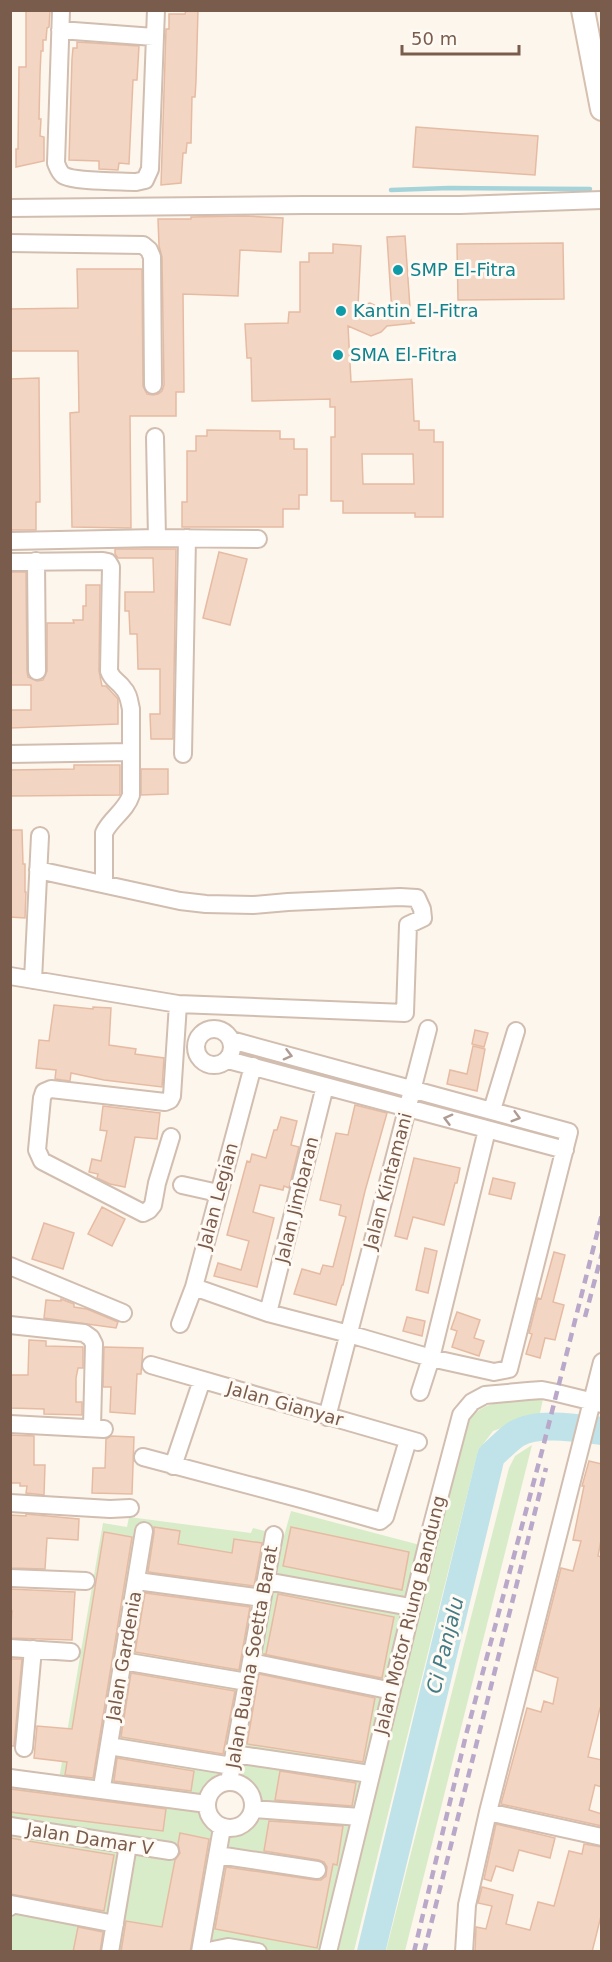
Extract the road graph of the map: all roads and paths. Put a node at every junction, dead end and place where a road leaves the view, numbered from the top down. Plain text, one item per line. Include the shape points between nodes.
1 (61, 10) edge
2 (156, 10) edge
3 (583, 10) edge
4 (60, 30) junction
5 (154, 37) junction
6 (602, 109) edge
7 (602, 200) edge
8 (10, 208) edge
9 (10, 243) edge
10 (153, 385) dead end
11 (155, 437) dead end
12 (157, 538) junction
13 (187, 538) junction
14 (258, 539) dead end
15 (10, 542) edge
16 (36, 561) junction
17 (10, 562) edge
18 (37, 670) dead end
19 (131, 752) junction
20 (10, 754) edge
21 (183, 754) dead end
22 (40, 836) dead end
23 (38, 870) junction
24 (104, 884) junction
25 (10, 976) edge
26 (33, 980) junction
27 (185, 1004) junction
28 (214, 1029) junction
29 (428, 1029) dead end
30 (516, 1030) dead end
31 (231, 1040) junction
32 (196, 1050) junction
33 (175, 1054) junction
34 (228, 1060) junction
35 (253, 1066) junction
36 (325, 1086) junction
37 (412, 1089) junction
38 (407, 1108) junction
39 (492, 1110) junction
40 (487, 1130) junction
41 (171, 1137) dead end
42 (565, 1150) junction
43 (182, 1185) dead end
44 (218, 1193) junction
45 (10, 1266) edge
46 (194, 1287) junction
47 (123, 1312) dead end
48 (268, 1313) junction
49 (180, 1324) dead end
50 (10, 1325) edge
51 (349, 1334) junction
52 (431, 1358) junction
53 (602, 1362) edge
54 (151, 1365) dead end
55 (202, 1380) junction
56 (420, 1392) dead end
57 (594, 1407) edge
58 (327, 1417) junction
59 (10, 1424) edge
60 (142, 1457) dead end
61 (173, 1466) junction
62 (10, 1503) edge
63 (130, 1508) dead end
64 (144, 1530) dead end
65 (274, 1535) dead end
66 (10, 1578) edge
67 (86, 1581) dead end
68 (136, 1581) junction
69 (266, 1581) junction
70 (262, 1598) junction
71 (405, 1606) dead end
72 (10, 1648) edge
73 (33, 1649) junction
74 (70, 1652) dead end
75 (123, 1662) junction
76 (251, 1662) junction
77 (247, 1682) junction
78 (383, 1689) dead end
79 (109, 1746) junction
80 (24, 1748) dead end
81 (231, 1770) junction
82 (363, 1773) dead end
83 (10, 1778) edge
84 (103, 1781) dead end
85 (207, 1804) junction
86 (253, 1809) junction
87 (488, 1812) junction
88 (360, 1817) junction
89 (10, 1826) edge
90 (222, 1829) junction
91 (602, 1837) edge
92 (128, 1845) junction
93 (170, 1851) dead end
94 (218, 1855) junction
95 (317, 1870) dead end
96 (10, 1906) edge
97 (115, 1924) junction
98 (207, 1950) edge
99 (110, 1952) edge
100 (258, 1952) edge
101 (328, 1952) edge
102 (464, 1952) edge

1 - 4 street
2 - 5 street
3 - 6 main road
4 - 5 street
4 - 5 street via 56,163 61,174 72,178 136,182 149,175
7 - 8 street via 460,206
9 - 10 street via 143,245 149,250
11 - 12 street
12 - 13 street
12 - 15 street
13 - 14 street
13 - 21 street
16 - 17 street
16 - 18 street
16 - 19 street via 103,561 111,567 109,671 129,697
19 - 20 street
19 - 24 street via 129,801 104,833
22 - 23 street
23 - 24 street
23 - 26 street
24 - 27 street via 206,904 253,906 400,897 417,898 422,909 423,918 408,925 405,1013
25 - 26 street
26 - 27 street
27 - 28 street
27 - 33 street
28 - 31 street
28 - 32 street via 197,1040
29 - 37 street, Jalan Kintamani
30 - 39 street
31 - 34 street via 233,1050
31 -> 37 street
32 - 33 street
32 - 34 street via 200,1060 209,1066 220,1066
33 - 41 street via 172,1096 165,1102 51,1089 44,1092 37,1150 42,1161 142,1213 153,1205
34 - 35 street
35 - 36 street
35 - 44 street, Jalan Legian
36 - 38 street
36 - 48 street, Jalan Jimbaran
37 - 38 street, Jalan Kintamani
37 - 39 street
40 -> 38 street
38 - 51 street, Jalan Kintamani
39 -> 42 street via 568,1132
40 - 42 street
40 - 52 street
42 - 52 street via 509,1369 494,1372
43 - 44 street
44 - 46 street, Jalan Legian
45 - 47 street
46 - 48 street
46 - 49 street, Jalan Legian
48 - 51 street
50 - 59 street via 84,1333 92,1338 98,1428
51 - 52 street
51 - 58 street, Jalan Kintamani
52 - 56 street
53 - 57 street
54 - 55 street, Jalan Gianyar
55 - 58 street, Jalan Gianyar
55 - 61 street
57 - 87 street via 579,1452
57 - 88 street, Jalan Motor Riung Bandung via 542,1390 485,1395 471,1402 461,1415
58 - 61 street, Jalan Gianyar via 413,1441 385,1517 380,1521
60 - 61 street
62 - 63 street
64 - 68 street, Jalan Gardenia
65 - 69 street, Jalan Buana Soetta Barat
66 - 67 street
68 - 70 street
68 - 75 street, Jalan Gardenia
69 - 70 street, Jalan Buana Soetta Barat
69 - 71 street
70 - 76 street, Jalan Buana Soetta Barat
72 - 73 street
73 - 74 street
73 - 80 street
75 - 77 street
75 - 79 street, Jalan Gardenia
76 - 77 street, Jalan Buana Soetta Barat
76 - 78 street
77 - 81 street, Jalan Buana Soetta Barat
79 - 81 street
79 - 84 street, Jalan Gardenia
81 - 82 street
81 - 85 street via 209,1795
81 - 86 street via 236,1782 247,1790
83 - 85 street
85 - 90 street via 210,1818
86 - 88 street
86 - 90 street via 242,1826
87 - 91 street
87 - 102 street via 467,1905
88 - 101 street, Jalan Motor Riung Bandung
89 - 92 street, Jalan Damar V
90 - 94 street
92 - 93 street, Jalan Damar V
92 - 97 street
94 - 95 street
94 - 98 street
96 - 97 street
97 - 99 street
98 - 100 street via 228,1947

